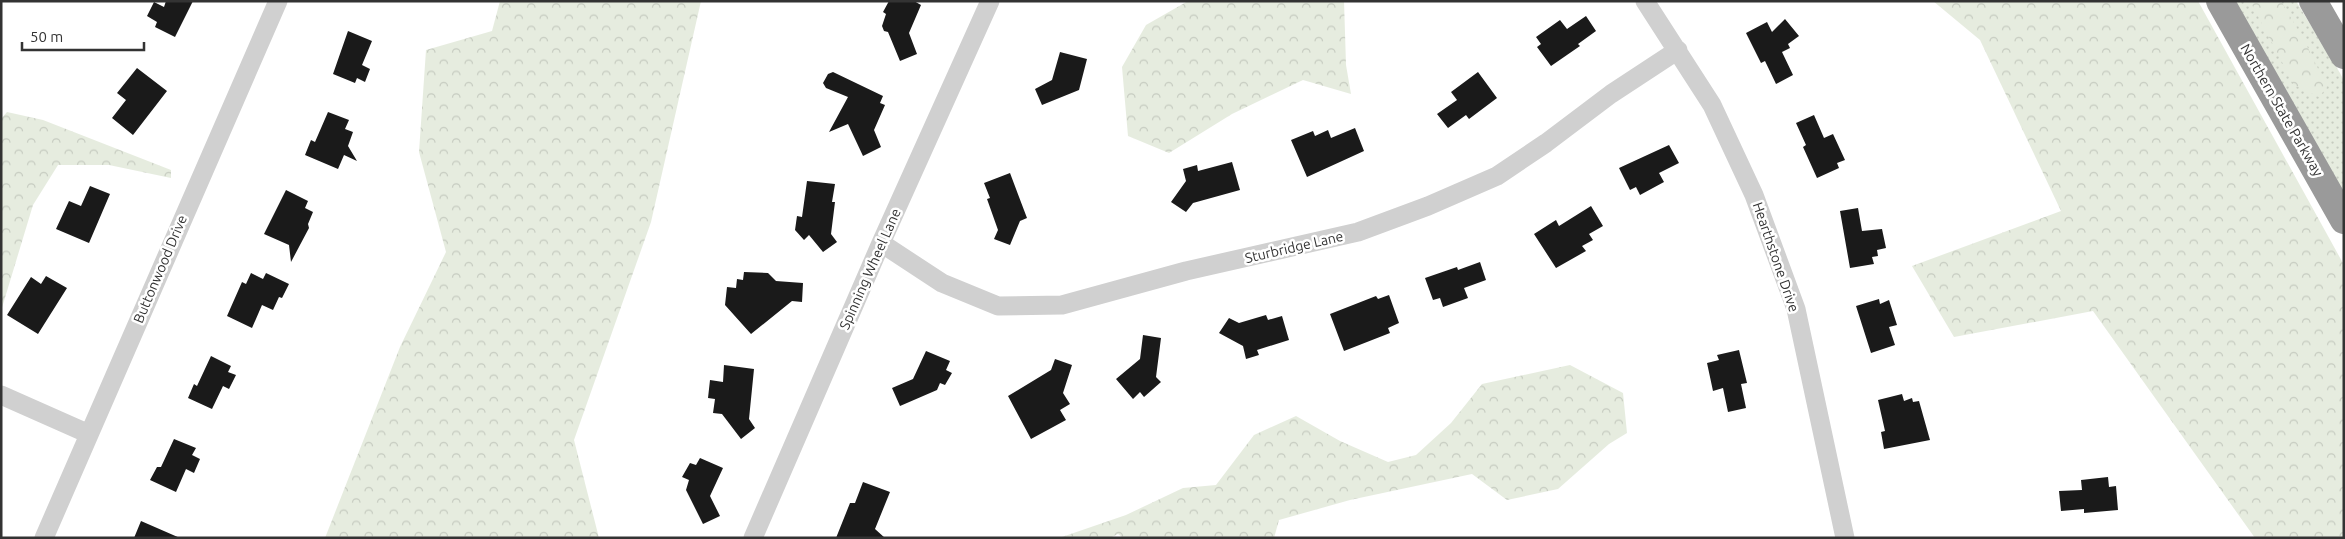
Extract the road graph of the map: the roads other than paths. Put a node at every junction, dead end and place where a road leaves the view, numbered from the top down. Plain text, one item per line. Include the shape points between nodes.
1 (278, 1) edge
2 (990, 1) edge
3 (1645, 1) edge
4 (2220, 1) edge
5 (2313, 1) edge
6 (1678, 50) junction
7 (2344, 55) edge
8 (2344, 220) edge
9 (881, 243) junction
10 (1, 395) edge
11 (89, 434) junction
12 (44, 538) edge
13 (753, 538) edge
14 (1845, 538) edge

1 - 11 street, Buttonwood Drive
2 - 9 street, Spinning Wheel Lane
3 - 6 street, Hearthstone Drive
4 - 8 highway, Northern State Parkway
5 - 7 highway
6 - 9 street, Sturbridge Lane via 1497,176 1428,206 1358,232 1062,305 998,306 942,283
6 - 14 street, Hearthstone Drive via 1712,105 1754,195 1796,310
9 - 13 street, Spinning Wheel Lane
10 - 11 street
11 - 12 street, Buttonwood Drive

